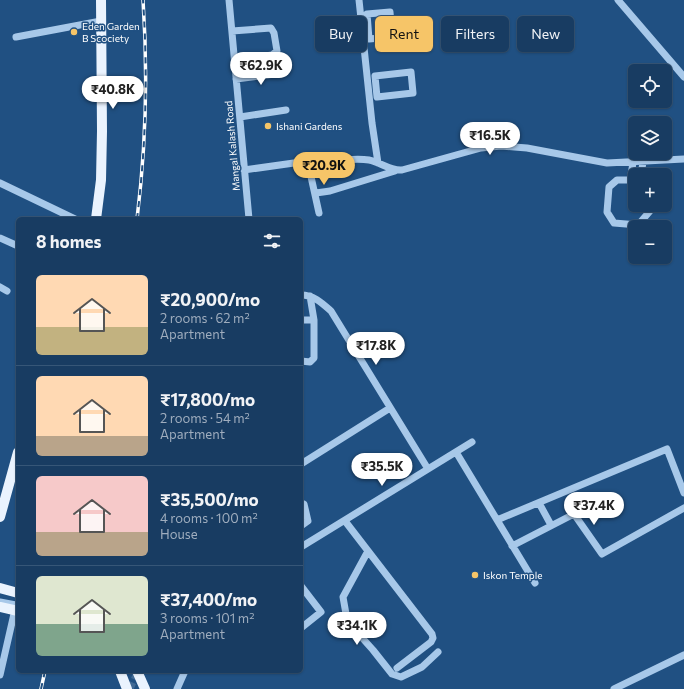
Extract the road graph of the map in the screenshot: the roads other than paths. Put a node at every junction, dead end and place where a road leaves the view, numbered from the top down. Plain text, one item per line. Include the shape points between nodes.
1 (101, 0) edge
2 (229, 0) edge
3 (359, 0) edge
4 (618, 0) edge
5 (364, 16) joint
6 (101, 20) junction
7 (232, 31) junction
8 (16, 37) dead end
9 (367, 38) edge
10 (367, 52) edge
11 (235, 60) junction
12 (282, 73) dead end
13 (684, 77) edge
14 (236, 79) junction
15 (377, 95) junction
16 (369, 96) junction
17 (286, 110) dead end
18 (240, 117) junction
19 (684, 159) edge
20 (643, 162) junction
21 (308, 163) junction
22 (378, 163) junction
23 (633, 163) junction
24 (633, 168) edge
25 (642, 168) edge
26 (244, 170) junction
27 (395, 171) junction
28 (628, 180) edge
29 (0, 183) edge
30 (316, 193) junction
31 (649, 212) edge
32 (319, 213) dead end
33 (71, 217) edge
34 (96, 217) edge
35 (249, 217) edge
36 (0, 238) edge
37 (16, 245) edge
38 (0, 287) edge
39 (7, 291) dead end
40 (303, 295) edge
41 (310, 296) junction
42 (303, 320) edge
43 (314, 320) junction
44 (303, 361) edge
45 (390, 408) junction
46 (472, 442) dead end
47 (456, 452) junction
48 (16, 459) edge
49 (303, 463) edge
50 (428, 469) junction
51 (684, 493) edge
52 (539, 502) junction
53 (303, 504) edge
54 (684, 508) edge
55 (0, 516) edge
56 (497, 520) junction
57 (344, 521) junction
58 (303, 525) edge
59 (551, 525) junction
60 (303, 546) edge
61 (512, 546) junction
62 (368, 551) junction
63 (535, 583) dead end
64 (0, 588) edge
65 (303, 589) edge
66 (16, 592) edge
67 (0, 602) edge
68 (0, 607) edge
69 (16, 611) edge
70 (303, 626) edge
71 (438, 652) dead end
72 (684, 655) edge
73 (397, 668) dead end
74 (121, 673) edge
75 (138, 673) edge
76 (184, 673) edge
77 (0, 675) edge
78 (127, 689) edge
79 (145, 689) edge
80 (177, 689) edge
81 (614, 689) edge

1 - 6 main road
2 - 7 street, Mangal Kalash Road
3 - 5 street
4 - 13 street
5 - 9 street via 390,12 392,37
6 - 8 street
6 - 34 main road via 101,180
7 - 11 street, Mangal Kalash Road
7 - 11 street via 271,28 277,51 272,55
10 - 16 street
11 - 14 street, Mangal Kalash Road
12 - 14 street
14 - 18 street, Mangal Kalash Road
15 - 15 street via 413,93 411,72 375,76
15 - 16 street
16 - 22 street
17 - 18 street
18 - 26 street, Mangal Kalash Road
19 - 20 street
20 - 23 street
20 - 25 street
21 - 22 street via 362,160
21 - 26 street
21 - 30 street
22 - 27 street
23 - 24 street
23 - 27 street via 603,162 502,146 481,148
26 - 35 street, Mangal Kalash Road
27 - 30 street
28 - 31 street via 617,180 609,188 607,212 614,223 638,225
29 - 33 street
30 - 32 street
36 - 37 street
38 - 39 street
40 - 41 street
41 - 43 street
41 - 45 street via 322,302 331,311
42 - 43 street
43 - 44 street via 314,358 310,362
45 - 49 street
45 - 50 street
46 - 47 street
47 - 50 street
47 - 56 street
48 - 55 main road
50 - 57 street
51 - 52 street via 667,449
52 - 56 street
52 - 59 street
53 - 58 street via 308,521
54 - 59 street via 602,554 574,514
56 - 61 street
57 - 60 street
57 - 62 street
59 - 61 street
61 - 63 street
62 - 71 street via 343,597 346,614 356,632 392,674 401,677 422,667
62 - 73 street via 433,638
64 - 66 main road
65 - 70 street via 321,612
67 - 77 street via 16,605
68 - 69 main road, bridge
72 - 81 street
74 - 78 main road
75 - 79 main road, bridge
76 - 80 street

